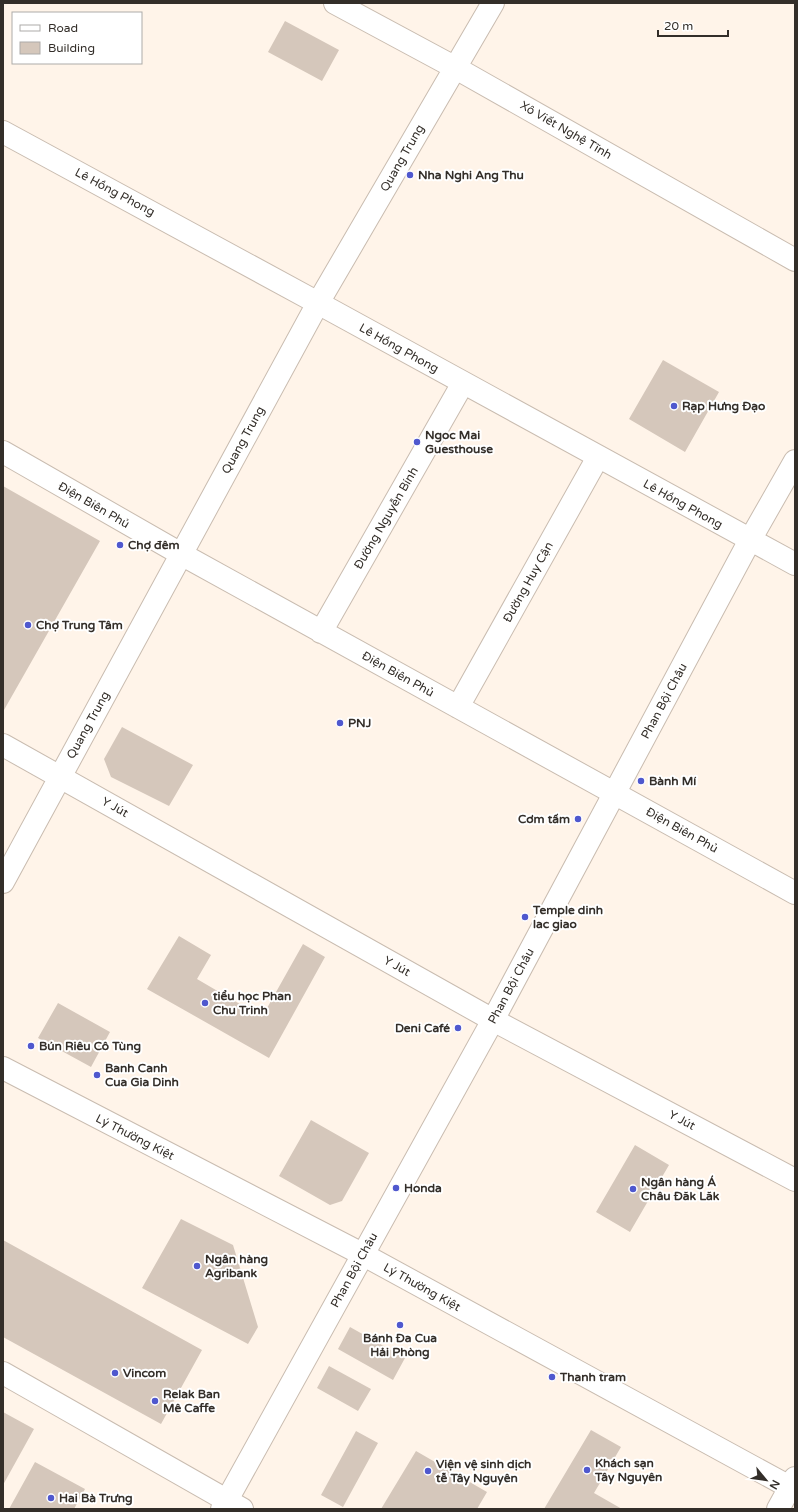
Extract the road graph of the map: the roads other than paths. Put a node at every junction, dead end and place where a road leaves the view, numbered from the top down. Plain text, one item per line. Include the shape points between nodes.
1 (335, 3) edge
2 (493, 3) edge
3 (454, 67) junction
4 (3, 132) edge
5 (795, 260) edge
6 (318, 303) junction
7 (463, 383) junction
8 (3, 452) edge
9 (598, 457) junction
10 (795, 461) edge
11 (750, 540) junction
12 (181, 554) junction
13 (795, 564) edge
14 (322, 632) junction
15 (458, 707) junction
16 (3, 745) edge
17 (60, 777) junction
18 (614, 793) junction
19 (3, 882) edge
20 (795, 893) edge
21 (493, 1020) junction
22 (3, 1068) edge
23 (795, 1180) edge
24 (362, 1254) junction
25 (3, 1373) edge
26 (793, 1485) edge
27 (230, 1506) edge
28 (778, 1509) edge

1 - 3 street, Xô Viết Nghệ Tĩnh
2 - 3 street, Quang Trung
3 - 5 street, Xô Viết Nghệ Tĩnh
3 - 6 street, Quang Trung
4 - 6 street, Lê Hồng Phong
6 - 7 street, Lê Hồng Phong
6 - 12 street, Quang Trung
7 - 9 street, Lê Hồng Phong
7 - 14 street, Đường Nguyễn Bính
8 - 12 street, Điện Biên Phủ
9 - 11 street, Lê Hồng Phong
9 - 15 street, Đường Huy Cận
10 - 11 street, Phan Bội Châu
11 - 13 street, Lê Hồng Phong
11 - 18 street, Phan Bội Châu
12 - 14 street, Điện Biên Phủ
12 - 17 street, Quang Trung
14 - 15 street, Điện Biên Phủ
15 - 18 street, Điện Biên Phủ
16 - 17 street, Y Jút
17 - 19 street, Quang Trung
17 - 21 street, Y Jút
18 - 20 street, Điện Biên Phủ
18 - 21 street, Phan Bội Châu
21 - 23 street, Y Jút
21 - 24 street, Phan Bội Châu
22 - 24 street, Lý Thường Kiệt
24 - 26 street, Lý Thường Kiệt
24 - 27 street, Phan Bội Châu
25 - 27 street
26 - 28 street

